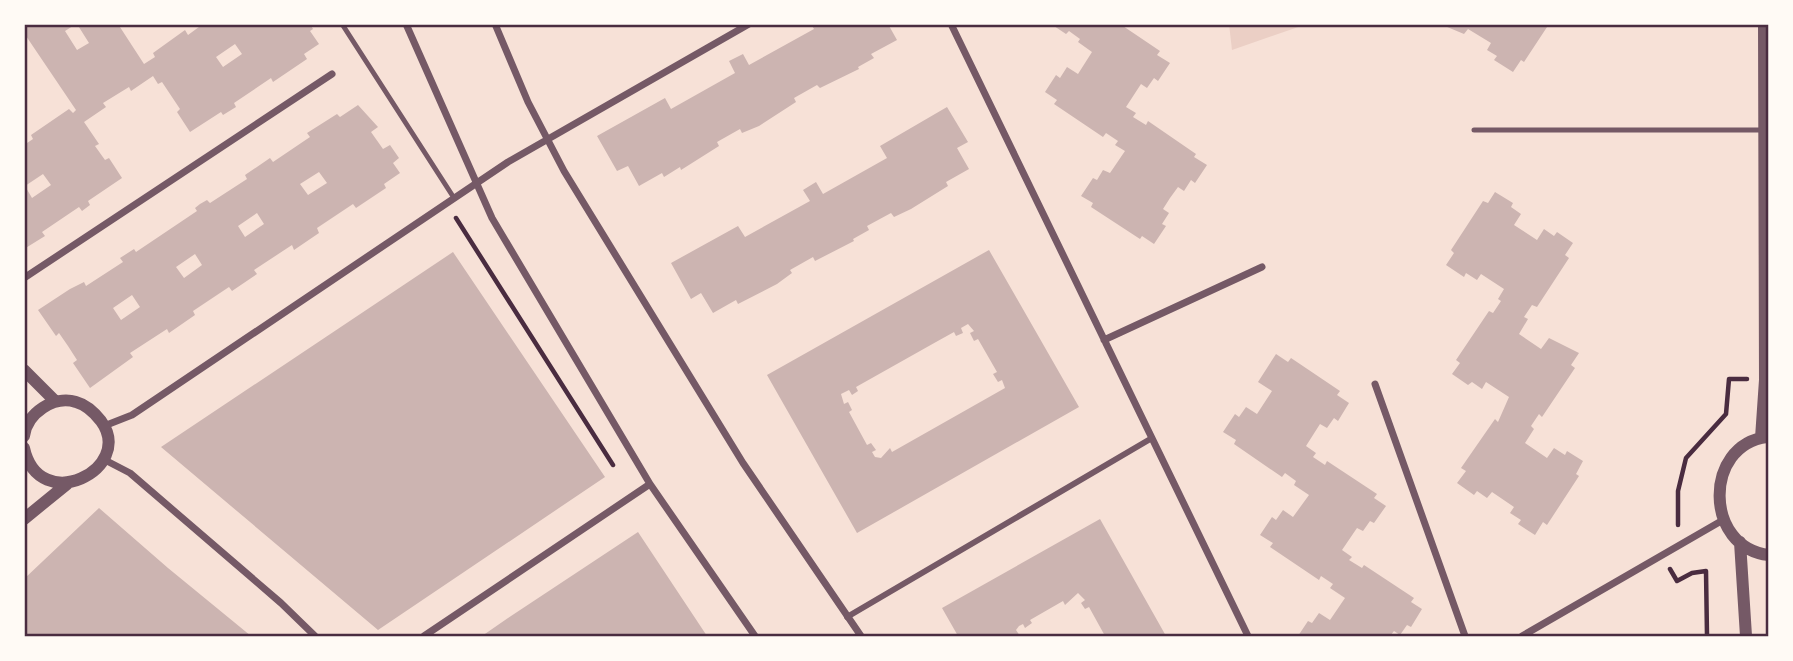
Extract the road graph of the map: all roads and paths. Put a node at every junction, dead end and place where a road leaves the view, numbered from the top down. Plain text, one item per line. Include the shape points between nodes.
1 (342, 24) edge
2 (407, 24) edge
3 (495, 24) edge
4 (749, 24) edge
5 (951, 24) edge
6 (1764, 24) edge
7 (332, 74) dead end
8 (1474, 130) dead end
9 (1766, 130) junction
10 (548, 140) junction
11 (475, 184) junction
12 (450, 200) junction
13 (1262, 267) dead end
14 (24, 278) edge
15 (1104, 340) junction
16 (24, 370) edge
17 (1375, 384) dead end
18 (55, 401) junction
19 (104, 426) junction
20 (25, 430) edge
21 (24, 436) edge
22 (1765, 437) edge
23 (1152, 438) junction
24 (25, 454) edge
25 (103, 459) junction
26 (67, 484) junction
27 (650, 484) junction
28 (634, 496) junction
29 (24, 519) edge
30 (1723, 520) junction
31 (1740, 542) junction
32 (1769, 555) edge
33 (847, 617) junction
34 (315, 636) edge
35 (424, 636) edge
36 (755, 636) edge
37 (861, 636) edge
38 (1248, 636) edge
39 (1465, 636) edge
40 (1522, 636) edge
41 (1746, 636) edge

1 - 12 lane
2 - 11 street
3 - 10 street
4 - 10 street
5 - 15 street
6 - 9 street
7 - 14 street
8 - 9 lane
9 - 22 street
10 - 11 street
10 - 33 street via 743,463
11 - 12 street
11 - 27 street
12 - 19 street via 132,415
12 - 28 path
13 - 15 street
15 - 23 street
16 - 18 street
17 - 39 street
18 - 19 street via 75,401 93,410
18 - 20 street via 36,412
19 - 25 street
20 - 21 street
22 - 30 street via 1743,447 1730,460 1719,483
23 - 33 street
23 - 38 street
24 - 26 street via 43,476
25 - 26 street via 85,479
25 - 34 street via 130,473
26 - 29 street
27 - 28 street
27 - 36 street
28 - 35 street
30 - 31 street
30 - 40 street
31 - 32 street
31 - 41 street
33 - 37 street

